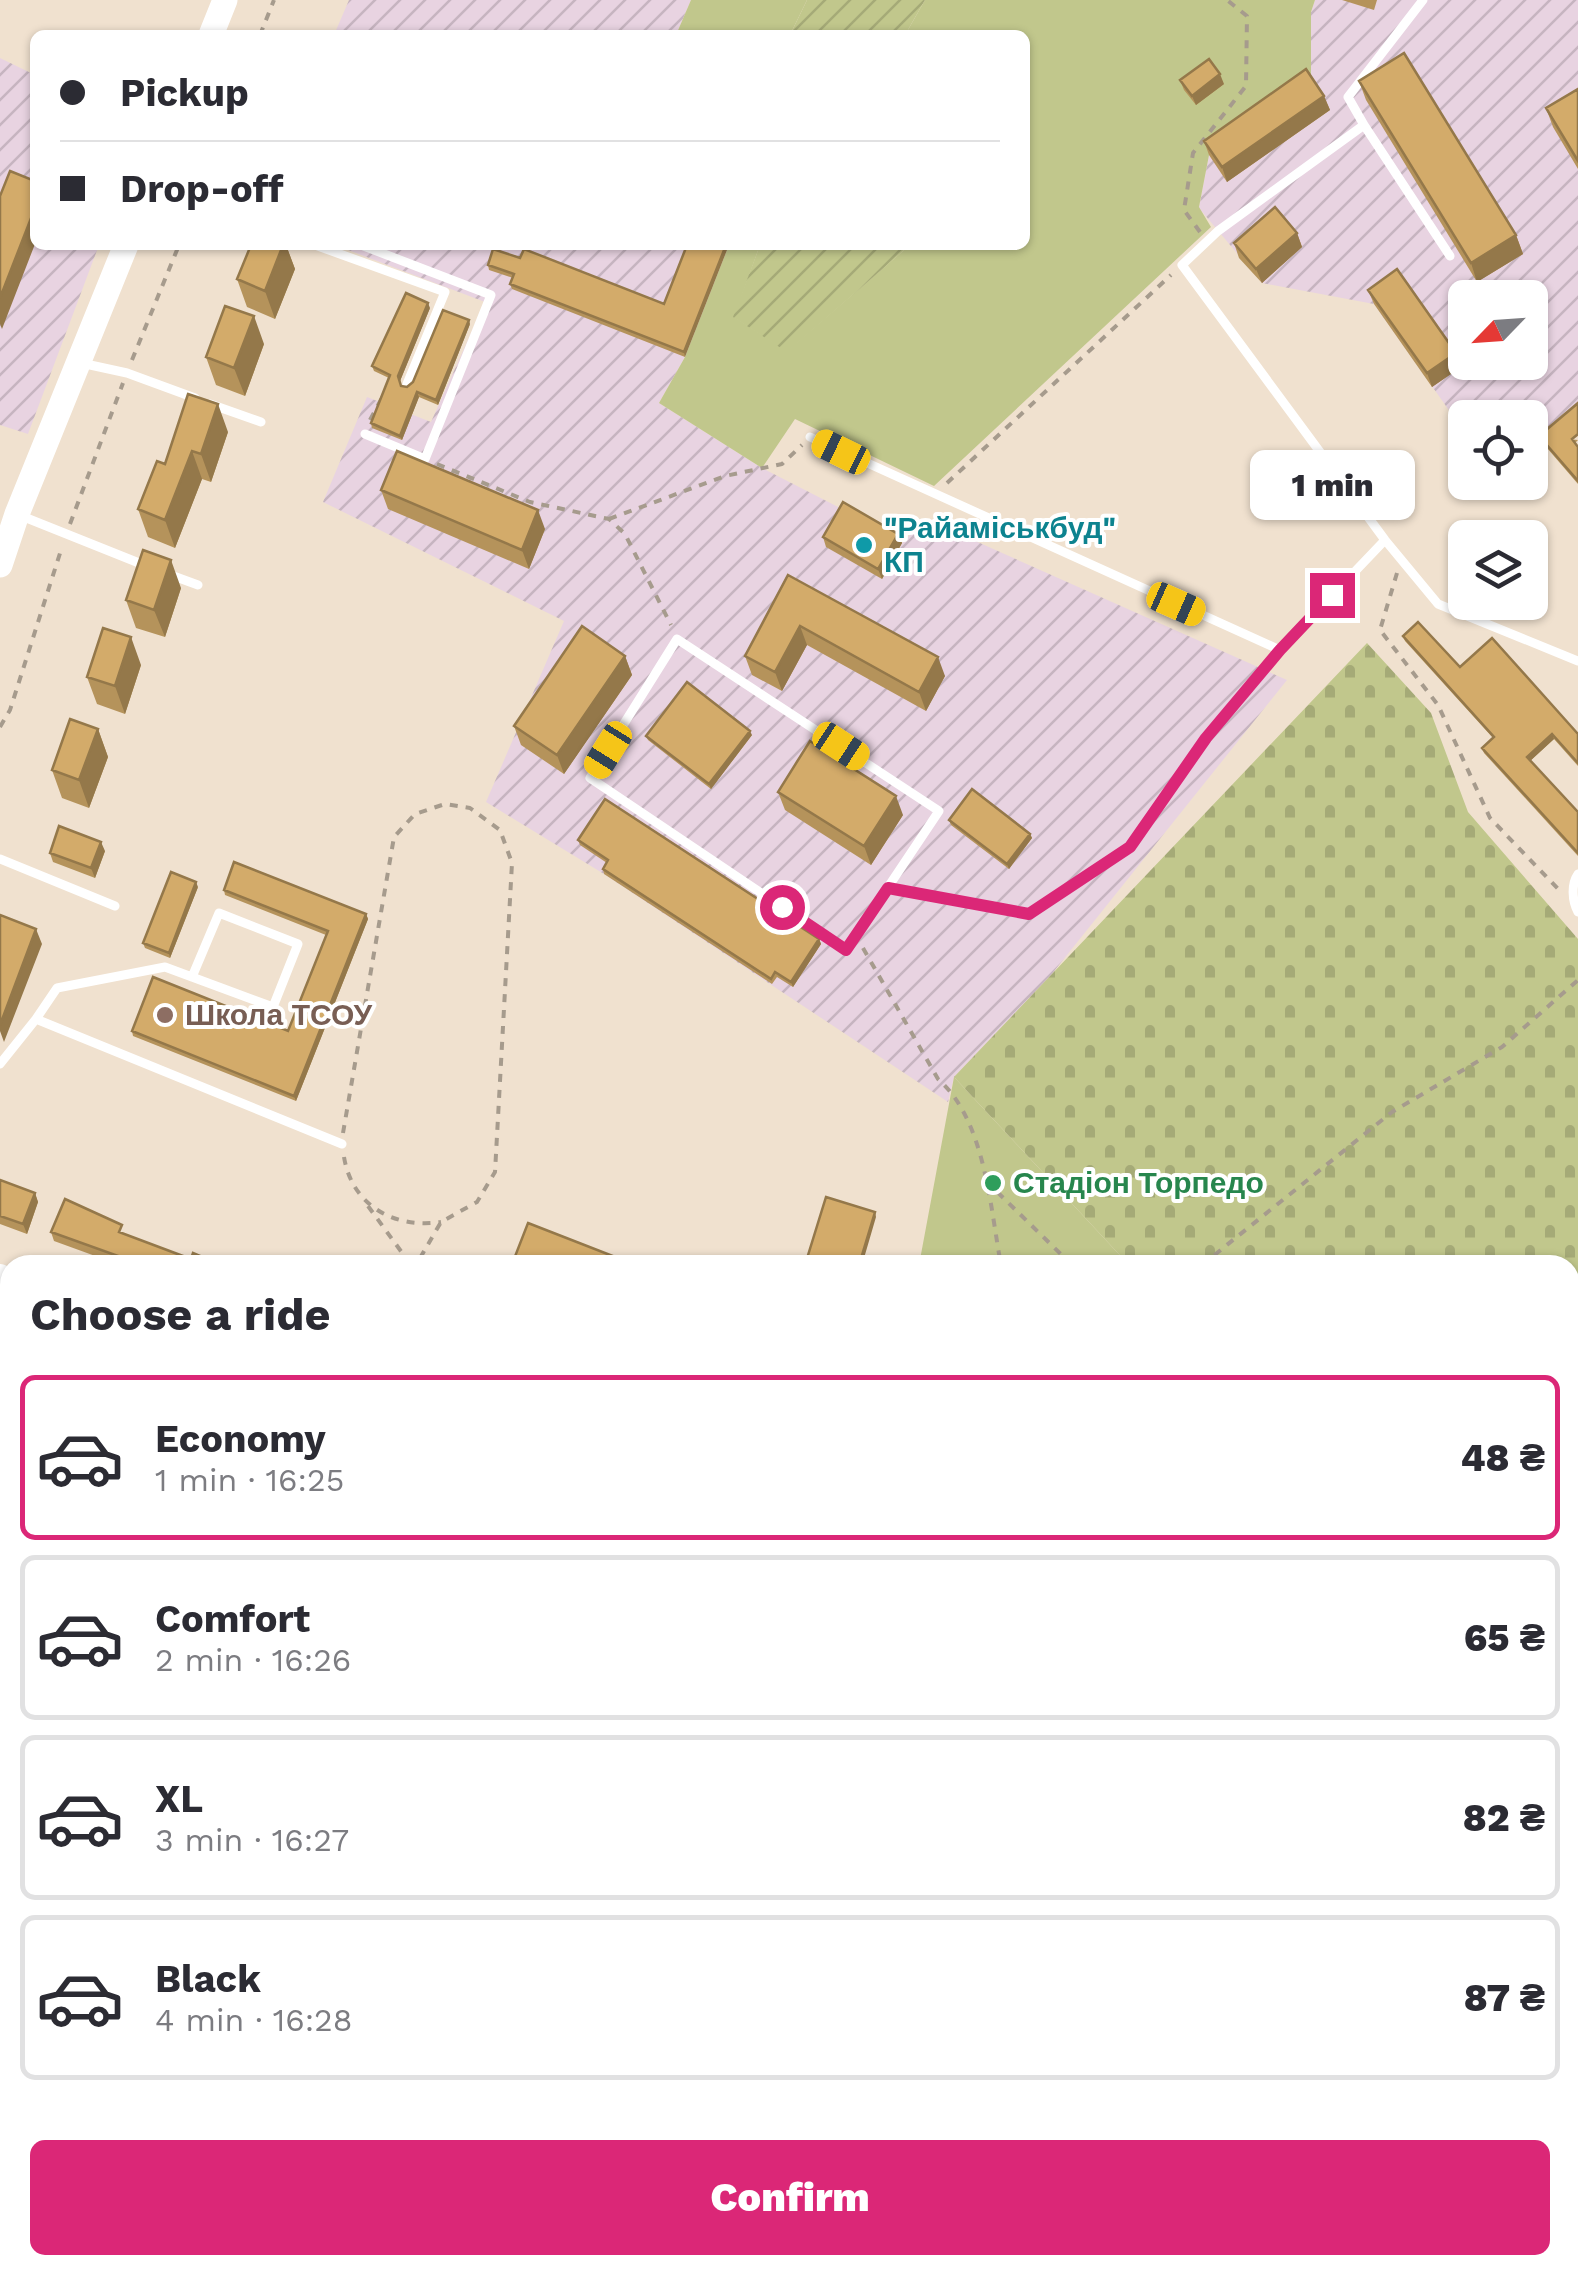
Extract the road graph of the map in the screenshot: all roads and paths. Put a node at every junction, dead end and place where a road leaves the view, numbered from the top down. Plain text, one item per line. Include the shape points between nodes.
1 (225, 0) edge
2 (274, 0) edge
3 (1227, 0) edge
4 (1422, 0) edge
5 (213, 30) edge
6 (262, 30) edge
7 (1364, 125) junction
8 (1207, 242) junction
9 (124, 250) edge
10 (177, 250) edge
11 (329, 250) edge
12 (374, 250) edge
13 (1450, 256) edge
14 (1182, 265) junction
15 (78, 362) junction
16 (127, 374) junction
17 (406, 384) joint
18 (261, 422) dead end
19 (364, 434) joint
20 (810, 437) joint
21 (425, 459) junction
22 (934, 496) junction
23 (608, 519) junction
24 (9, 527) edge
25 (66, 536) junction
26 (1385, 540) junction
27 (1400, 560) junction
28 (0, 564) edge
29 (198, 584) dead end
30 (677, 638) junction
31 (1280, 650) junction
32 (1578, 660) edge
33 (0, 726) edge
34 (0, 859) edge
35 (1578, 874) edge
36 (888, 888) junction
37 (115, 906) dead end
38 (1576, 909) edge
39 (856, 936) junction
40 (192, 977) junction
41 (1578, 980) edge
42 (36, 1019) junction
43 (0, 1064) edge
44 (342, 1144) junction
45 (986, 1181) junction
46 (359, 1194) junction
47 (442, 1222) junction
48 (405, 1255) edge
49 (420, 1255) edge
50 (998, 1255) edge
51 (1062, 1255) edge
52 (1214, 1255) edge

1 - 5 main road
2 - 6 path
3 - 8 path via 1247,16 1246,86 1193,153 1184,210
4 - 7 lane via 1348,97
7 - 8 lane
7 - 13 lane
8 - 14 lane
9 - 15 main road
10 - 16 path
11 - 17 lane via 444,292
12 - 21 lane via 492,295
14 - 22 path
14 - 26 lane
15 - 16 lane
15 - 24 main road
16 - 18 lane
16 - 25 path
17 - 19 path via 381,396
19 - 21 lane
20 - 22 lane
20 - 23 path via 782,464 725,476
21 - 23 path via 530,502
22 - 31 lane
23 - 30 path via 625,534
24 - 25 lane
24 - 28 main road
25 - 29 lane
25 - 33 path
26 - 27 lane
26 - 31 lane
27 - 32 lane via 1438,604
27 - 38 path via 1380,630 1438,705 1490,818
30 - 36 lane via 939,811
30 - 39 lane via 590,778 846,950
31 - 36 lane via 1206,738 1130,847 1029,914
34 - 37 lane
35 - 38 lane
36 - 39 lane
39 - 45 path via 938,1079 968,1117
40 - 40 lane via 273,1007 298,944 219,913
40 - 42 lane via 165,967 57,988
41 - 52 path via 1502,1047 1392,1112
42 - 43 lane
42 - 44 lane
44 - 46 path via 346,1172
44 - 47 path via 394,838 416,814 446,804 470,808 500,830 512,863 495,1172 477,1202
45 - 50 path
45 - 51 path
46 - 47 path via 390,1218
46 - 48 path
47 - 49 path

